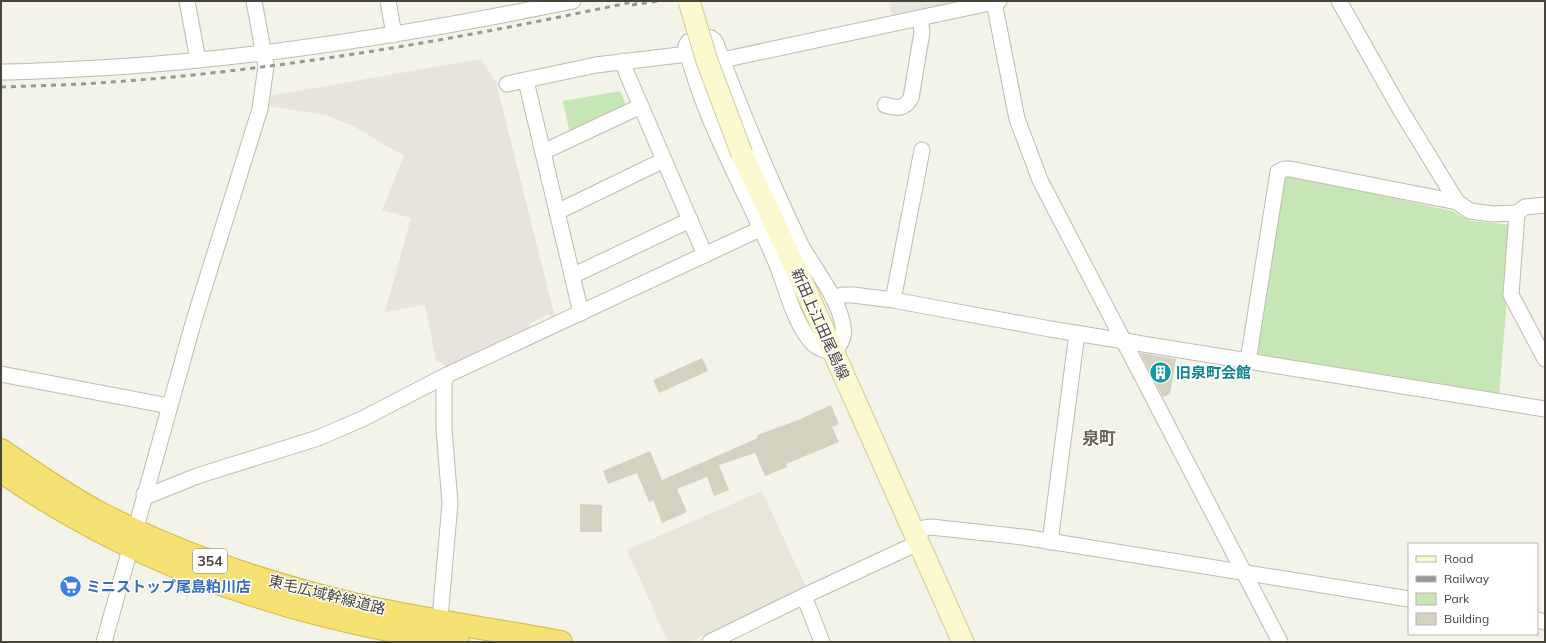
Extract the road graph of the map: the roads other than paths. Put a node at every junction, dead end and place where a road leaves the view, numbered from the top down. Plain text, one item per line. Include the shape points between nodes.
1 (187, 1) edge
2 (254, 1) edge
3 (388, 1) edge
4 (573, 1) edge
5 (688, 1) edge
6 (1339, 1) edge
7 (996, 2) edge
8 (920, 18) junction
9 (394, 35) junction
10 (264, 54) junction
11 (688, 54) junction
12 (198, 60) junction
13 (722, 60) junction
14 (624, 61) junction
15 (1, 72) edge
16 (526, 80) junction
17 (507, 84) dead end
18 (885, 105) dead end
19 (641, 106) junction
20 (922, 150) dead end
21 (543, 152) junction
22 (664, 160) junction
23 (1457, 202) junction
24 (1545, 204) edge
25 (557, 212) junction
26 (1517, 213) junction
27 (690, 220) junction
28 (760, 229) junction
29 (705, 254) junction
30 (572, 276) junction
31 (833, 298) junction
32 (893, 300) junction
33 (581, 313) junction
34 (1077, 333) junction
35 (1122, 340) junction
36 (833, 352) junction
37 (1545, 359) edge
38 (1248, 361) junction
39 (1, 374) edge
40 (447, 375) junction
41 (1545, 409) edge
42 (169, 410) junction
43 (1, 450) edge
44 (1, 471) edge
45 (144, 494) junction
46 (916, 536) junction
47 (132, 538) junction
48 (1050, 542) junction
49 (1244, 573) junction
50 (804, 596) junction
51 (1408, 600) edge
52 (443, 636) edge
53 (104, 642) edge
54 (501, 642) edge
55 (561, 642) edge
56 (710, 642) edge
57 (822, 642) edge
58 (963, 642) edge
59 (1280, 642) edge

1 - 12 street
2 - 10 street
3 - 9 street
4 - 9 street
5 - 36 main road, 新田上江田尾島線, bridge via 707,61 742,154
6 - 23 street via 1400,109
7 - 8 street
7 - 35 street via 1017,119 1040,180
8 - 13 street
8 - 18 street via 922,32 911,98 907,106 900,108
9 - 10 street
10 - 12 street
10 - 42 street via 265,76 260,109 194,320
11 - 13 street via 688,42 705,37 711,38
11 - 14 street
11 - 28 street via 707,109
12 - 15 street
13 - 31 street via 744,117 802,246
14 - 16 street
14 - 19 street
16 - 17 street
16 - 21 street
19 - 21 street
19 - 22 street
20 - 32 street
21 - 25 street
22 - 25 street
22 - 27 street
23 - 26 street via 1470,211 1493,214
23 - 38 street via 1290,169 1278,172
24 - 26 street via 1525,207
25 - 30 street
26 - 37 street via 1510,295
27 - 29 street
27 - 30 street
28 - 29 street
28 - 36 street via 801,326 810,341 823,350
29 - 33 street
30 - 33 street
31 - 32 street via 853,295
31 - 36 street via 844,334 839,347
32 - 34 street
33 - 40 street
34 - 35 street
34 - 48 street
35 - 38 street
35 - 49 street
36 - 46 main road, 新田上江田尾島線
38 - 41 street
39 - 42 street via 164,405
40 - 45 street via 362,419 318,438 197,476 150,495
40 - 52 street via 444,383 444,429 450,503
42 - 45 street
43 - 47 highway, 東毛広域幹線道路 / 354
44 - 47 highway, 東毛広域幹線道路 / 354 via 54,506
45 - 47 street
46 - 48 street via 931,527
46 - 50 street
46 - 58 main road, 新田上江田尾島線
47 - 52 highway, 東毛広域幹線道路 / 354 via 200,577 264,600 324,617
47 - 53 street
48 - 49 street
49 - 51 street
49 - 59 street
50 - 56 street
50 - 57 street
52 - 54 highway via 450,631
52 - 55 highway, 東毛広域幹線道路 / 354

